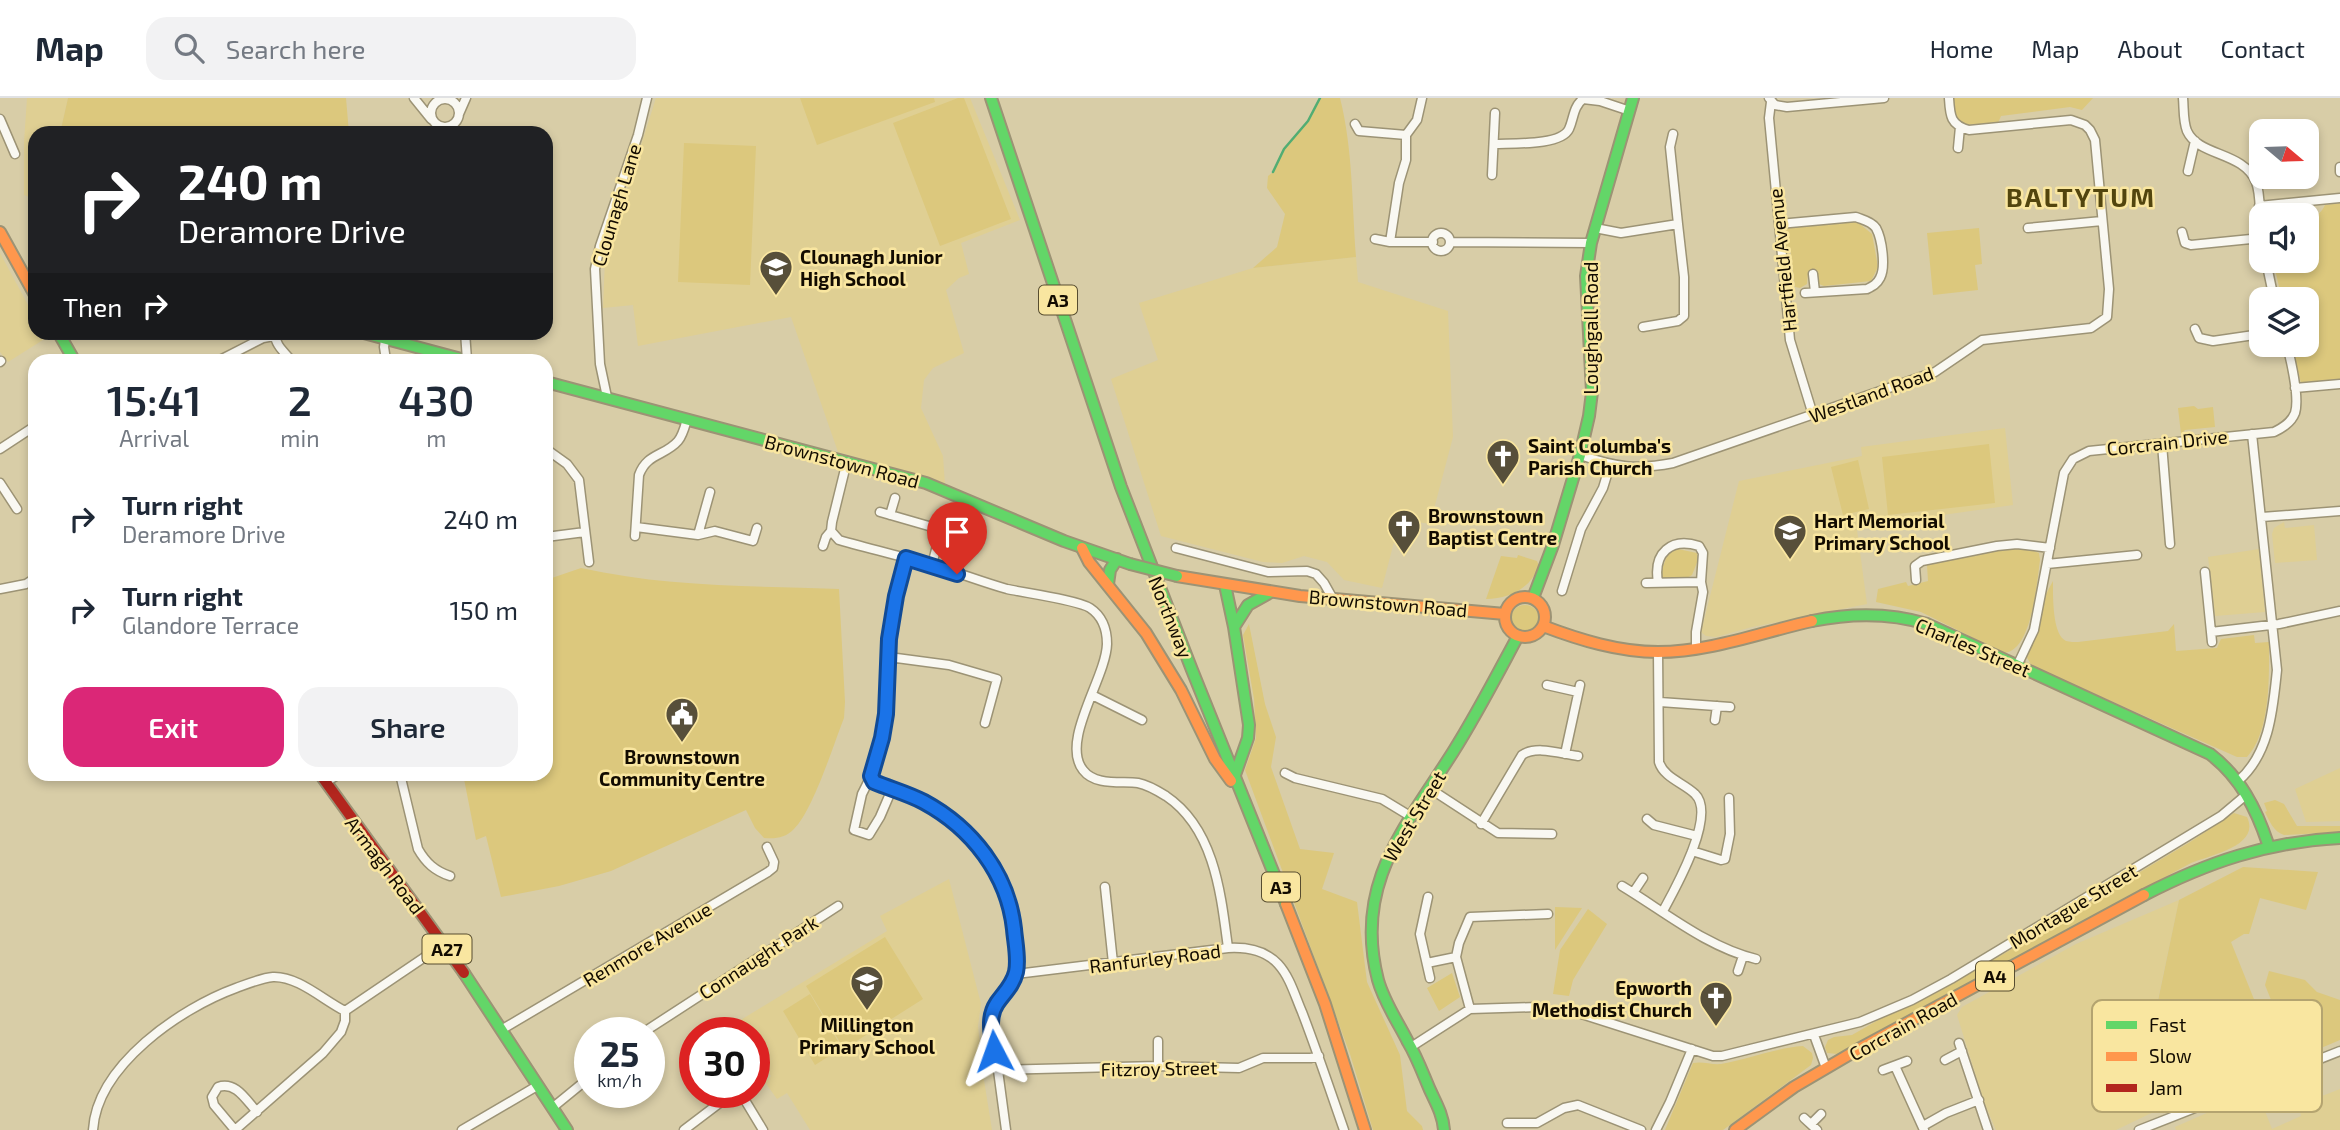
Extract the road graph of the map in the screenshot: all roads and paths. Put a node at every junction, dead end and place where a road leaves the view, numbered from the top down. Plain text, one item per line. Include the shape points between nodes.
1 (414, 98) edge
2 (466, 98) edge
3 (647, 98) edge
4 (990, 98) edge
5 (1422, 98) edge
6 (1633, 98) edge
7 (1884, 98) edge
8 (1949, 98) edge
9 (2183, 98) edge
10 (444, 99) edge
11 (1770, 100) edge
12 (1630, 111) junction
13 (1495, 113) dead end
14 (459, 114) junction
15 (0, 119) edge
16 (432, 121) junction
17 (1355, 124) dead end
18 (434, 126) edge
19 (440, 126) edge
20 (453, 126) edge
21 (1960, 127) junction
22 (1673, 134) dead end
23 (1406, 135) junction
24 (2195, 141) junction
25 (1494, 144) junction
26 (1958, 148) dead end
27 (15, 154) dead end
28 (2340, 167) edge
29 (2188, 171) dead end
30 (2340, 172) edge
31 (1492, 175) dead end
32 (2340, 198) edge
33 (2259, 203) edge
34 (2289, 203) edge
35 (2102, 221) junction
36 (1678, 224) junction
37 (1779, 224) junction
38 (1595, 228) junction
39 (2028, 228) dead end
40 (0, 232) edge
41 (2182, 232) dead end
42 (1375, 239) dead end
43 (2249, 239) edge
44 (1390, 242) junction
45 (1591, 243) junction
46 (28, 273) edge
47 (1813, 274) dead end
48 (1815, 292) junction
49 (1805, 293) dead end
50 (1643, 327) dead end
51 (2195, 329) dead end
52 (2249, 336) edge
53 (259, 340) edge
54 (385, 340) joint
55 (232, 354) edge
56 (385, 354) edge
57 (442, 354) edge
58 (2289, 357) edge
59 (553, 384) edge
60 (2340, 384) edge
61 (2295, 388) junction
62 (607, 397) junction
63 (1813, 415) junction
64 (687, 419) junction
65 (28, 431) edge
66 (2252, 434) junction
67 (2162, 444) junction
68 (0, 449) edge
69 (553, 454) edge
70 (1580, 455) junction
71 (847, 460) junction
72 (1610, 465) junction
73 (0, 483) edge
74 (710, 492) dead end
75 (895, 498) dead end
76 (17, 509) dead end
77 (2340, 511) edge
78 (880, 512) dead end
79 (890, 515) junction
80 (2262, 517) junction
81 (757, 528) dead end
82 (941, 530) junction
83 (831, 531) junction
84 (585, 532) junction
85 (953, 533) dead end
86 (698, 535) junction
87 (553, 536) edge
88 (2170, 544) dead end
89 (823, 546) dead end
90 (1082, 548) junction
91 (1176, 548) dead end
92 (2050, 548) junction
93 (2137, 555) dead end
94 (906, 558) junction
95 (1117, 559) junction
96 (589, 562) dead end
97 (2047, 564) junction
98 (932, 565) junction
99 (2205, 572) dead end
100 (1916, 580) dead end
101 (1658, 582) junction
102 (1701, 582) junction
103 (28, 583) edge
104 (1646, 583) dead end
105 (1108, 584) junction
106 (1225, 585) junction
107 (0, 589) edge
108 (1562, 591) dead end
109 (1271, 592) junction
110 (1533, 598) junction
111 (1333, 599) junction
112 (2340, 611) edge
113 (1505, 614) junction
114 (2273, 625) junction
115 (1543, 626) junction
116 (1234, 627) junction
117 (2211, 632) junction
118 (1518, 636) junction
119 (2212, 642) dead end
120 (1696, 647) junction
121 (1658, 652) junction
122 (889, 657) junction
123 (2017, 666) junction
124 (1547, 685) dead end
125 (1092, 695) junction
126 (1660, 702) junction
127 (1717, 706) junction
128 (1730, 707) dead end
129 (1142, 720) dead end
130 (1716, 720) dead end
131 (985, 723) dead end
132 (1565, 754) junction
133 (1578, 756) dead end
134 (1285, 773) dead end
135 (1234, 775) junction
136 (871, 776) junction
137 (325, 781) edge
138 (402, 781) edge
139 (2238, 781) junction
140 (1429, 788) junction
141 (892, 789) junction
142 (2246, 795) junction
143 (1729, 798) dead end
144 (1244, 799) junction
145 (1410, 817) junction
146 (1647, 819) dead end
147 (1481, 824) junction
148 (1552, 834) dead end
149 (1697, 835) junction
150 (2340, 838) edge
151 (2268, 845) junction
152 (767, 847) dead end
153 (1692, 851) junction
154 (450, 876) dead end
155 (1643, 878) dead end
156 (1622, 886) dead end
157 (1104, 887) dead end
158 (1633, 893) junction
159 (1428, 897) dead end
160 (838, 906) dead end
161 (1663, 911) junction
162 (1548, 914) dead end
163 (444, 944) junction
164 (1228, 948) junction
165 (1743, 956) junction
166 (1456, 957) junction
167 (1756, 959) dead end
168 (1113, 963) junction
169 (1426, 963) junction
170 (1738, 971) dead end
171 (1016, 974) junction
172 (1430, 978) dead end
173 (1537, 1007) dead end
174 (1470, 1009) junction
175 (1572, 1010) dead end
176 (345, 1011) junction
177 (665, 1018) edge
178 (501, 1030) junction
179 (1814, 1035) junction
180 (1158, 1041) dead end
181 (1411, 1047) junction
182 (1692, 1049) junction
183 (2340, 1051) edge
184 (1319, 1056) junction
185 (2322, 1058) edge
186 (1945, 1060) dead end
187 (1907, 1061) dead end
188 (1158, 1066) junction
189 (1895, 1066) junction
190 (1826, 1068) junction
191 (997, 1070) junction
192 (1883, 1070) dead end
193 (537, 1086) junction
194 (574, 1090) edge
195 (1979, 1100) junction
196 (552, 1108) junction
197 (713, 1108) edge
198 (750, 1108) edge
199 (257, 1112) junction
200 (2185, 1112) edge
201 (1821, 1114) dead end
202 (1507, 1123) dead end
203 (1811, 1124) edge
204 (1924, 1128) edge
205 (93, 1130) edge
206 (235, 1130) edge
207 (462, 1130) edge
208 (567, 1130) edge
209 (684, 1130) edge
210 (764, 1130) edge
211 (1006, 1130) edge
212 (1344, 1130) edge
213 (1365, 1130) edge
214 (1444, 1130) edge
215 (1641, 1130) edge
216 (1656, 1130) edge
217 (1735, 1130) edge
218 (1988, 1130) edge
219 (2139, 1130) edge

1 - 16 street
2 - 14 street
3 - 62 street, Clounagh Lane via 595,269 600,364
4 - 135 main road, Northway / A3 via 1140,539
5 - 23 street via 1417,120
6 - 12 main road, Loughgall Road
7 - 11 street via 1787,107
8 - 21 street via 1950,117
9 - 24 street via 2187,129
10 - 14 street via 456,105
10 - 16 street via 433,105
11 - 37 street, Hartfield Avenue
12 - 25 street via 1583,99 1570,129 1560,138
12 - 38 main road, Loughgall Road
13 - 25 street
14 - 20 street
15 - 27 street
16 - 18 street
16 - 19 street
17 - 23 street via 1359,131
21 - 26 street
21 - 35 street, Westland Road via 1969,130 2071,120 2085,125 2095,140
22 - 36 street via 1670,147
23 - 44 street via 1406,160
24 - 29 street
24 - 33 street via 2241,163 2257,184
25 - 31 street
28 - 30 street
32 - 34 street
35 - 39 street
35 - 63 street, Westland Road via 2109,300 2100,323 2091,328 1982,340 1935,373
36 - 38 street via 1621,233
36 - 50 street via 1684,316
37 - 48 street via 1856,217 1875,227 1883,271 1875,285
37 - 63 street, Hartfield Avenue via 1790,340
38 - 45 main road, Loughgall Road
40 - 46 main road
41 - 43 street via 2185,243 2191,245
42 - 44 street
44 - 45 street via 1433,242 1440,250 1450,242
45 - 70 main road, Loughgall Road via 1587,303 1592,392
47 - 48 street
48 - 49 street
51 - 52 street via 2199,338 2213,341
53 - 55 street
54 - 56 street
54 - 57 main road
58 - 61 street, Corcrain Drive
59 - 62 main road, Brownstown Road
60 - 61 street
61 - 66 street, Corcrain Drive via 2294,414 2286,426
62 - 64 main road, Brownstown Road
63 - 72 street, Westland Road via 1673,463 1647,468
64 - 71 main road, Brownstown Road
64 - 86 street via 679,439 641,468 636,531
65 - 68 street
66 - 67 street, Corcrain Drive
66 - 80 street
67 - 88 street
67 - 92 street, Corcrain Drive via 2089,451 2073,459 2064,473
69 - 84 street via 579,480
70 - 72 street, Westland Road
70 - 110 main road, Loughgall Road
71 - 83 street
71 - 90 main road, Brownstown Road via 926,484
72 - 108 street via 1604,488 1581,529
73 - 76 street
74 - 86 street
75 - 79 street
77 - 80 street
78 - 79 street
79 - 82 street
80 - 114 street
81 - 86 street via 753,541 715,531
82 - 85 street
82 - 98 street
83 - 89 street
83 - 94 street via 839,540
84 - 87 street
84 - 96 street
90 - 95 main road, Brownstown Road
90 - 105 main road
91 - 111 street via 1268,572 1307,571 1316,574
92 - 97 street, Corcrain Drive
92 - 100 street via 1997,546 1922,561 1915,566
93 - 97 street
94 - 98 street
94 - 122 street
95 - 105 main road via 1108,572
95 - 106 main road, Brownstown Road, bridge
97 - 123 street, Corcrain Drive via 2034,630
98 - 125 street via 1008,589 1085,605 1099,616 1106,628 1107,645
99 - 117 street
101 - 102 street
101 - 102 street via 1663,553 1677,542 1699,546 1703,553
101 - 104 street
102 - 120 street
103 - 107 street
105 - 144 main road via 1146,633 1215,759
106 - 109 main road, Brownstown Road
106 - 116 main road
109 - 111 main road, Brownstown Road
109 - 116 main road via 1251,601
110 - 113 main road via 1515,599
110 - 115 main road via 1542,607
111 - 113 main road, Brownstown Road
112 - 114 street
113 - 118 main road via 1509,630
114 - 117 street
114 - 139 street via 2277,670 2270,720 2260,752
115 - 118 main road via 1530,637
115 - 121 main road, Charles Street via 1613,646
116 - 135 main road via 1249,725
117 - 119 street
118 - 140 main road, West Street
120 - 121 main road, Charles Street
120 - 123 main road, Charles Street via 1834,618 1879,614 1935,626
121 - 126 street
122 - 131 street via 949,665 997,679
122 - 136 street via 886,714
123 - 139 main road, Charles Street via 2203,750
124 - 132 street via 1579,689
125 - 129 street
125 - 164 street via 1077,739 1083,770 1100,781 1141,784 1160,792 1192,820 1217,876
126 - 127 street
126 - 149 street via 1659,762 1665,772 1697,795 1701,805
127 - 128 street
127 - 130 street
132 - 133 street
132 - 147 street via 1536,750 1522,755
134 - 145 street via 1382,799
135 - 144 main road, Northway / A3
136 - 141 street via 874,782
136 - 141 street via 854,830 869,835
137 - 163 main road, Armagh Road / A27 via 346,816
138 - 154 street via 418,849 439,873
139 - 142 main road, Charles Street
140 - 145 main road, West Street
140 - 147 street
141 - 171 street via 924,802 958,825 982,849 1000,879 1010,909
142 - 151 main road, Charles Street
142 - 179 street, Montague Street via 2221,816 1951,979 1860,1022
143 - 153 street via 1725,859
144 - 213 main road, Northway / A3 via 1315,975
145 - 181 main road, West Street via 1383,868 1369,920 1378,981
146 - 149 street via 1654,825
147 - 148 street via 1498,833
149 - 153 street
150 - 151 main road, A4
151 - 190 main road, Corcrain Road / A4 via 2203,865 2141,896
152 - 178 street, Renmore Avenue via 774,862 768,872
153 - 161 street
155 - 158 street
156 - 158 street
157 - 168 street
158 - 161 street
159 - 169 street via 1420,934
160 - 177 street, Connaught Park
161 - 165 street
162 - 166 street via 1470,917
163 - 176 street
163 - 178 main road, Armagh Road / A27
164 - 168 street, Ranfurley Road
164 - 184 street, Ranfurley Road via 1256,950 1277,963
165 - 167 street
165 - 170 street
166 - 169 street
166 - 174 street
168 - 171 street, Ranfurley Road
169 - 172 street
171 - 191 street via 991,1018
173 - 174 street
174 - 181 street
175 - 182 street, Montague Street
176 - 199 street via 341,1032 323,1054
176 - 205 street via 293,980 273,977 213,997 160,1031 114,1076
178 - 193 main road, Armagh Road / A27
179 - 182 street, Montague Street via 1722,1056
179 - 190 street
180 - 188 street
181 - 214 main road, West Street
182 - 216 street
183 - 185 street
184 - 188 street, Fitzroy Street via 1263,1058 1239,1068
184 - 212 street
186 - 195 street via 1961,1046
187 - 189 street
188 - 191 street, Fitzroy Street
189 - 192 street
189 - 204 street
190 - 217 main road, Corcrain Road / A4 via 1771,1101
191 - 211 street
193 - 196 main road, Armagh Road / A27
193 - 207 street
194 - 196 street
195 - 204 street via 1945,1113
195 - 218 street
196 - 208 main road, Armagh Road / A27
197 - 209 street
198 - 210 street
199 - 206 street
199 - 206 street via 230,1085 218,1087 212,1097 214,1105
200 - 219 street
201 - 203 street
202 - 215 street via 1537,1123 1578,1105

